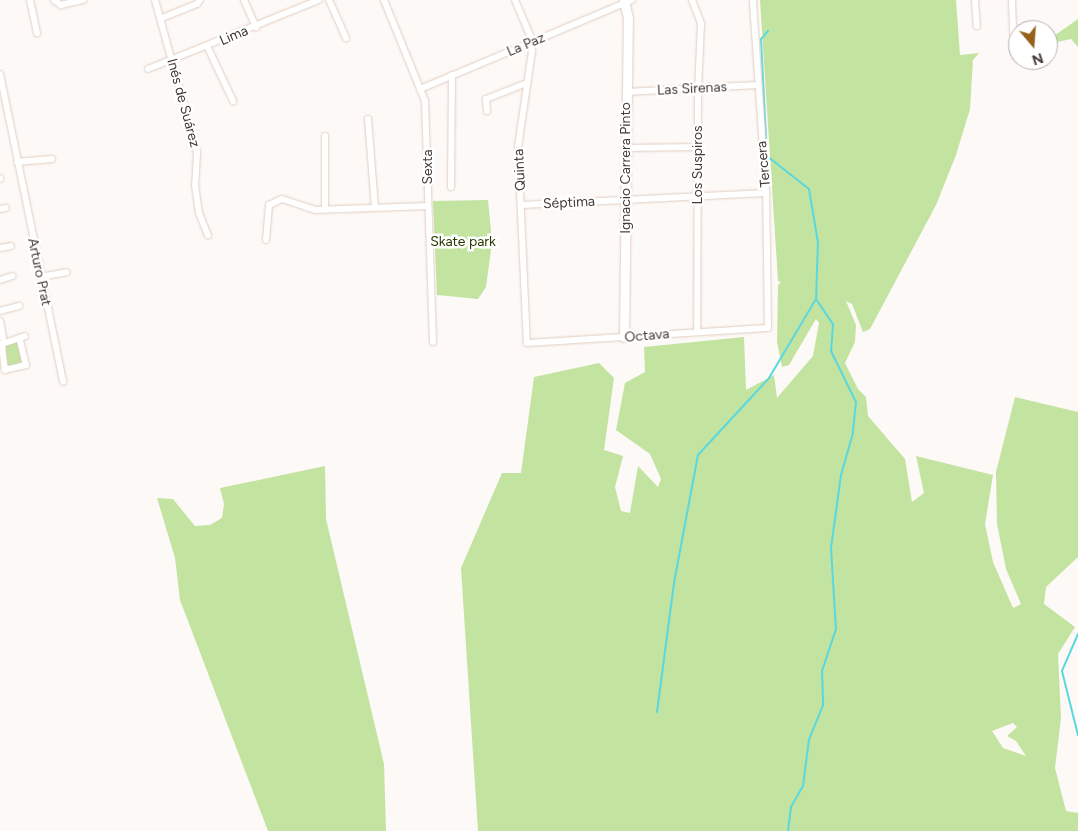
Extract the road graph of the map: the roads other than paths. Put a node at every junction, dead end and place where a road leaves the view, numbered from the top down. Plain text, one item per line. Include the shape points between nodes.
1 (30, 0) edge
2 (54, 0) edge
3 (83, 0) edge
4 (155, 0) edge
5 (200, 0) edge
6 (244, 0) edge
7 (319, 0) edge
8 (329, 0) edge
9 (384, 0) edge
10 (515, 0) edge
11 (692, 0) edge
12 (753, 0) edge
13 (975, 0) edge
14 (1012, 0) edge
15 (627, 1) edge
16 (162, 18) junction
17 (1013, 20) edge
18 (977, 26) dead end
19 (256, 27) junction
20 (36, 33) dead end
21 (346, 38) dead end
22 (532, 42) junction
23 (208, 48) junction
24 (172, 62) junction
25 (148, 69) dead end
26 (0, 74) edge
27 (452, 75) junction
28 (527, 83) junction
29 (757, 85) junction
30 (420, 89) junction
31 (698, 89) junction
32 (626, 92) junction
33 (233, 101) dead end
34 (487, 111) dead end
35 (368, 119) dead end
36 (325, 136) dead end
37 (698, 147) junction
38 (626, 148) junction
39 (52, 159) dead end
40 (17, 162) junction
41 (451, 187) dead end
42 (766, 192) junction
43 (698, 198) junction
44 (626, 200) junction
45 (522, 205) junction
46 (428, 206) junction
47 (375, 207) junction
48 (325, 209) junction
49 (208, 235) dead end
50 (266, 240) dead end
51 (11, 246) dead end
52 (0, 248) edge
53 (67, 272) dead end
54 (12, 276) dead end
55 (40, 277) junction
56 (0, 280) edge
57 (19, 306) dead end
58 (0, 311) edge
59 (0, 320) edge
60 (768, 328) joint
61 (697, 332) junction
62 (624, 337) junction
63 (433, 342) dead end
64 (4, 343) junction
65 (527, 343) joint
66 (63, 382) dead end

1 - 20 street
2 - 3 street via 61,5
4 - 16 street, Inés de Suárez
5 - 16 street
6 - 19 street
7 - 19 street, Lima
8 - 21 street
9 - 30 street, Sexta
10 - 22 street, Quinta
11 - 31 street, Los Suspiros via 702,24
12 - 29 street, Tercera
13 - 18 street
14 - 17 street
15 - 22 street, La Paz
15 - 32 street, Ignacio Carrera Pinto
16 - 24 street, Inés de Suárez
19 - 23 street, Lima
22 - 27 street, La Paz
22 - 28 street, Quinta
23 - 24 street, Lima
23 - 33 street
24 - 25 street, Lima
24 - 49 street, Inés de Suárez via 197,152 195,185 199,214
26 - 40 street, Arturo Prat
27 - 30 street, La Paz
27 - 41 street
28 - 34 street via 486,99
28 - 45 street, Quinta via 518,147
29 - 31 street, Las Sirenas
29 - 42 street, Tercera
30 - 46 street, Sexta via 425,101
31 - 32 street, Las Sirenas
31 - 37 street, Los Suspiros
32 - 38 street, Ignacio Carrera Pinto
35 - 47 street
36 - 48 street
37 - 38 street
37 - 43 street, Los Suspiros
38 - 44 street, Ignacio Carrera Pinto
39 - 40 street
40 - 55 street, Arturo Prat
42 - 43 street, Séptima
42 - 60 street, Tercera
43 - 44 street, Séptima
43 - 61 street, Los Suspiros
44 - 45 street, Séptima
44 - 62 street, Ignacio Carrera Pinto
45 - 65 street, Quinta
46 - 47 street
46 - 63 street, Sexta
47 - 48 street
48 - 50 street via 306,208 285,199 276,201 269,206 267,213
51 - 52 street
53 - 55 street
54 - 56 street
55 - 66 street, Arturo Prat
57 - 58 street
59 - 64 street
60 - 61 street, Octava
61 - 62 street, Octava
62 - 65 street, Octava
64 - 64 street via 23,338 26,365 9,371 2,366 1,348

